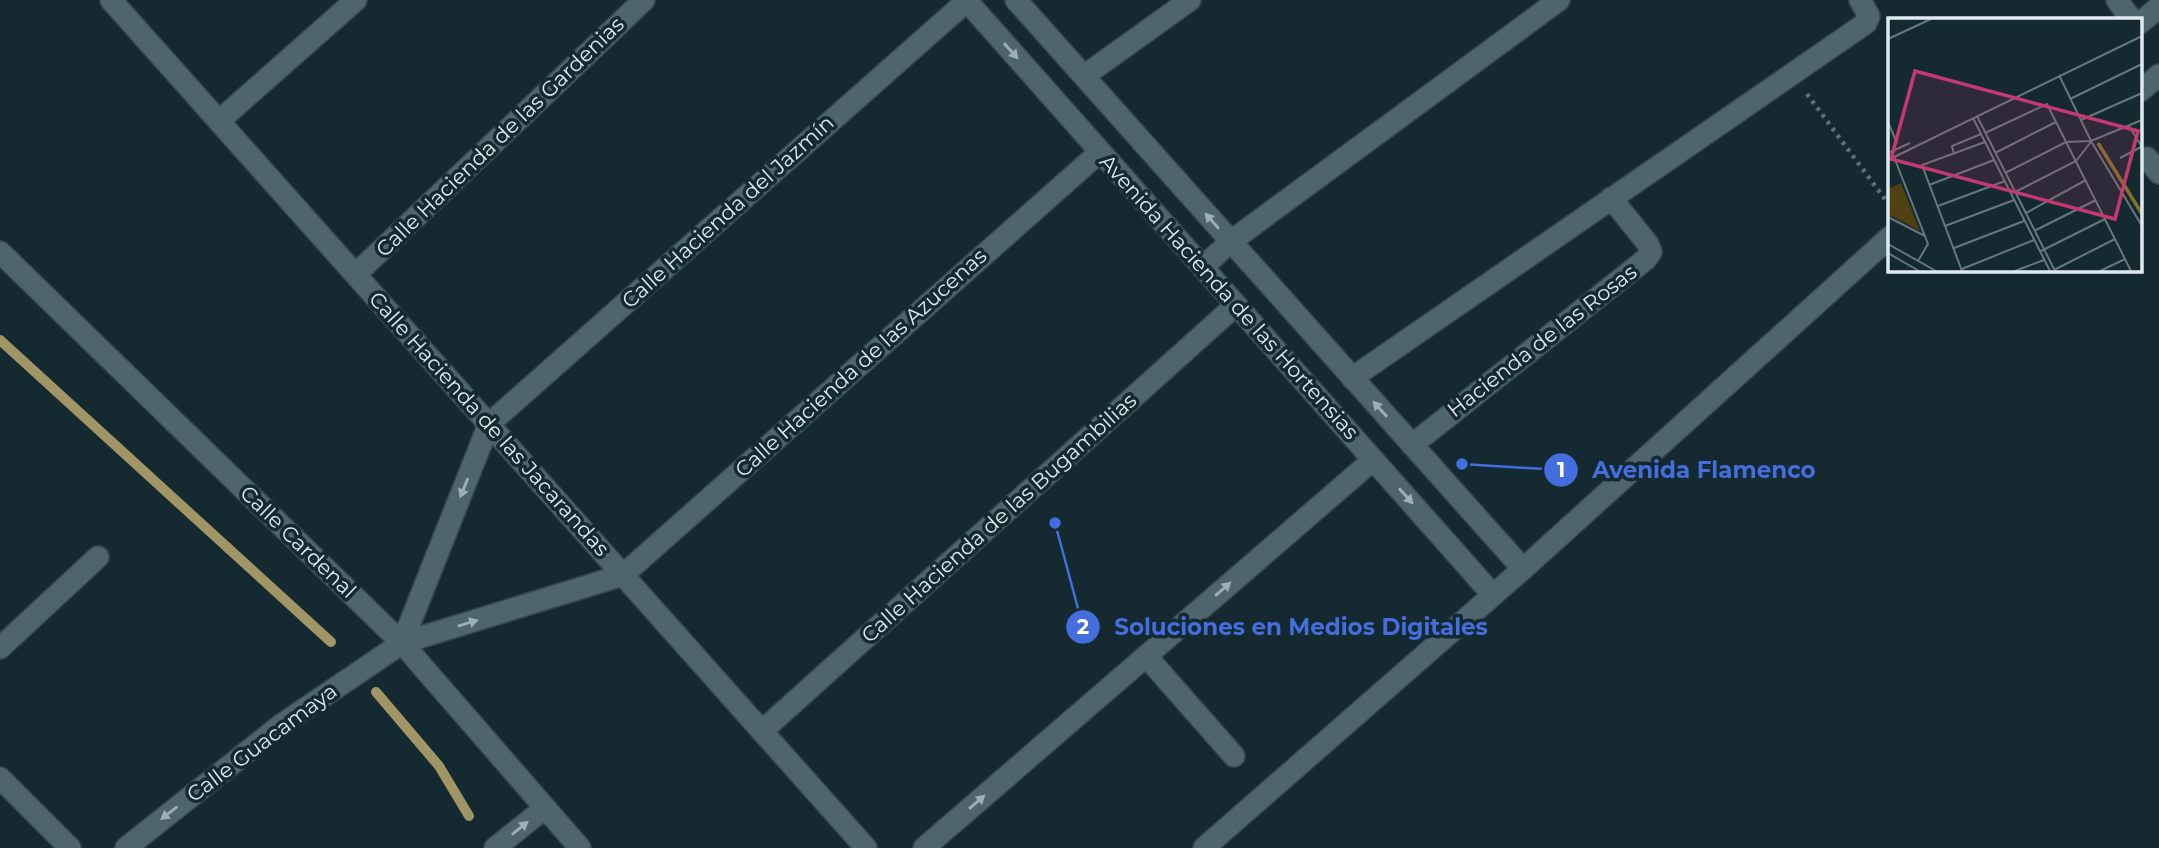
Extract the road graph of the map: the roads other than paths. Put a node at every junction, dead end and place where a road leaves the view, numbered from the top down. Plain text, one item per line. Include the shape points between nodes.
1 (111, 0) edge
2 (356, 0) edge
3 (645, 0) edge
4 (967, 0) edge
5 (1016, 0) edge
6 (1190, 0) edge
7 (1559, 0) edge
8 (2117, 0) edge
9 (2159, 7) edge
10 (1864, 8) edge
11 (2130, 18) edge
12 (2142, 21) edge
13 (2159, 75) edge
14 (1084, 76) junction
15 (2142, 89) edge
16 (219, 121) junction
17 (1100, 152) junction
18 (1611, 198) junction
19 (1888, 238) edge
20 (1230, 242) junction
21 (0, 252) edge
22 (1203, 267) junction
23 (356, 275) junction
24 (1236, 304) junction
25 (1352, 378) junction
26 (489, 424) junction
27 (1412, 444) junction
28 (1373, 460) junction
29 (98, 557) dead end
30 (1523, 569) junction
31 (623, 575) junction
32 (1493, 595) junction
33 (402, 643) junction
34 (0, 648) edge
35 (1146, 656) junction
36 (762, 731) junction
37 (1234, 757) dead end
38 (0, 778) edge
39 (545, 808) junction
40 (70, 848) edge
41 (126, 848) edge
42 (495, 848) edge
43 (580, 848) edge
44 (866, 848) edge
45 (925, 848) edge
46 (1205, 848) edge

1 - 16 street, Calle Hacienda de las Jacarandas
2 - 16 street
3 - 23 street, Calle Hacienda de las Gardenias
4 -> 17 street, Avenida Hacienda de las Hortensias
4 - 26 street, Calle Hacienda del Jazmín
5 - 14 street, Avenida Hacienda de las Hortensias
6 - 14 street
7 - 20 street
8 - 11 street
9 - 12 street
10 - 18 street via 1866,23
13 - 15 street
20 -> 14 street, Avenida Hacienda de las Hortensias
16 - 23 street, Calle Hacienda de las Jacarandas
17 - 22 street, Avenida Hacienda de las Hortensias
17 - 31 street, Calle Hacienda de las Azucenas
18 - 25 street
18 - 27 street, Hacienda de las Rosas via 1648,244 1651,252 1646,259
19 - 30 street
20 - 22 street
20 - 25 street, Avenida Hacienda de las Hortensias
21 - 33 street, Calle Cardenal
22 - 24 street, Avenida Hacienda de las Hortensias
23 - 26 street, Calle Hacienda de las Jacarandas
24 - 28 street, Avenida Hacienda de las Hortensias
24 - 36 street, Calle Hacienda de las Bugambilias
27 -> 25 street, Avenida Hacienda de las Hortensias
26 - 31 street, Calle Hacienda de las Jacarandas
26 -> 33 street
27 - 30 street, Avenida Hacienda de las Hortensias
28 -> 32 street, Avenida Hacienda de las Hortensias
35 -> 28 street
29 - 34 street
30 - 32 street
33 -> 31 street, Calle Guacamaya
31 - 36 street, Calle Hacienda de las Jacarandas
32 - 46 street
33 - 39 street, Calle Cardenal
33 -> 41 street, Calle Guacamaya via 281,725
35 - 37 street
45 -> 35 street
36 - 44 street, Calle Hacienda de las Jacarandas
38 - 40 street
42 -> 39 street
39 - 43 street, Calle Cardenal

